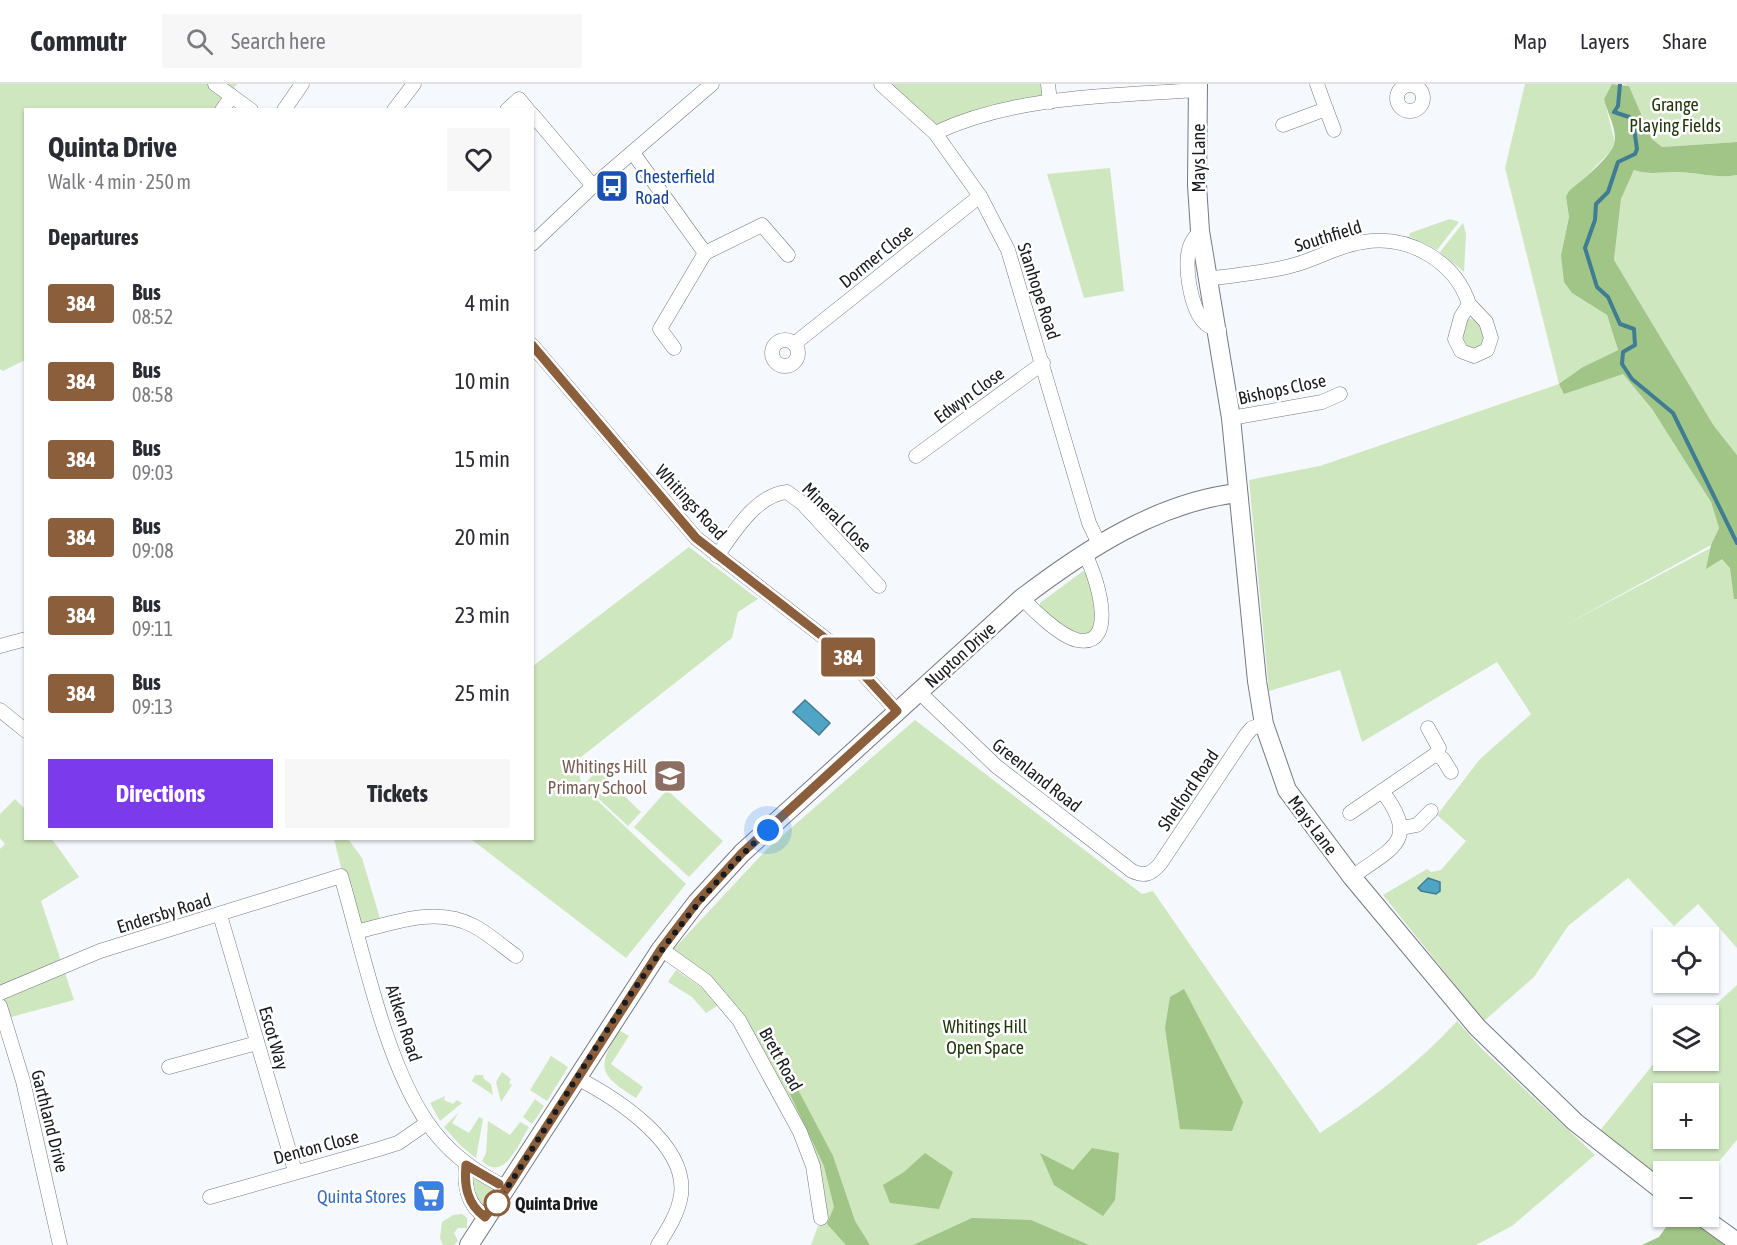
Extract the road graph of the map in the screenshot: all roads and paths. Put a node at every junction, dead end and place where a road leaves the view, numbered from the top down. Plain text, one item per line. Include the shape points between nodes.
1 (215, 84) edge
2 (302, 84) edge
3 (414, 84) edge
4 (712, 84) edge
5 (881, 84) edge
6 (1048, 84) edge
7 (1317, 84) edge
8 (1198, 87) edge
9 (232, 96) junction
10 (1050, 102) junction
11 (223, 108) edge
12 (248, 108) edge
13 (285, 108) edge
14 (396, 108) edge
15 (509, 108) edge
16 (526, 108) edge
17 (1326, 109) junction
18 (534, 116) edge
19 (1283, 125) dead end
20 (1334, 130) dead end
21 (935, 133) junction
22 (633, 153) junction
23 (593, 186) junction
24 (980, 196) junction
25 (1200, 231) junction
26 (534, 242) edge
27 (705, 254) junction
28 (788, 255) dead end
29 (1207, 279) junction
30 (1469, 304) dead end
31 (1219, 330) junction
32 (794, 344) dead end
33 (534, 347) edge
34 (674, 348) dead end
35 (1042, 363) junction
36 (1340, 394) dead end
37 (1231, 418) junction
38 (916, 456) dead end
39 (1238, 493) junction
40 (1092, 549) junction
41 (717, 556) junction
42 (879, 586) dead end
43 (1022, 598) junction
44 (24, 640) edge
45 (0, 646) edge
46 (919, 692) junction
47 (0, 710) edge
48 (897, 711) junction
49 (1264, 724) junction
50 (1428, 728) dead end
51 (24, 729) edge
52 (1436, 754) junction
53 (1451, 772) dead end
54 (1382, 791) junction
55 (1431, 811) dead end
56 (1350, 813) dead end
57 (1402, 828) junction
58 (1142, 875) joint
59 (341, 876) joint
60 (1353, 877) junction
61 (220, 915) junction
62 (357, 932) junction
63 (661, 949) junction
64 (516, 956) dead end
65 (0, 993) edge
66 (0, 1006) edge
67 (257, 1043) junction
68 (169, 1066) dead end
69 (577, 1078) junction
70 (427, 1123) junction
71 (466, 1165) junction
72 (295, 1171) junction
73 (1653, 1184) edge
74 (507, 1188) junction
75 (210, 1197) dead end
76 (485, 1217) junction
77 (821, 1218) dead end
78 (1716, 1227) edge
79 (1737, 1242) edge
80 (659, 1244) edge
81 (60, 1245) edge
82 (469, 1245) edge

1 - 9 street
2 - 13 street
3 - 14 street
4 - 22 street
5 - 21 street, Stanhope Road
6 - 10 street
7 - 17 street
8 - 10 street
8 - 25 street, Mays Lane
9 - 11 street
9 - 12 street
10 - 21 street via 995,110
15 - 16 street via 519,99
17 - 19 street
17 - 20 street
18 - 23 street
21 - 24 street, Stanhope Road
22 - 23 street
22 - 27 street
23 - 26 street
24 - 32 street, Dormer Close
24 - 35 street, Stanhope Road via 1008,250
25 - 29 street, Mays Lane
25 - 31 street, Mays Lane via 1191,243 1190,287 1206,324
27 - 28 street via 762,225
27 - 34 street via 660,329
29 - 30 street, Southfield via 1294,265 1362,242 1389,241 1416,249 1449,268 1463,284
29 - 31 street, Mays Lane
31 - 37 street, Mays Lane
33 - 41 street, Whitings Road via 682,523
35 - 38 street, Edwyn Close
35 - 40 street, Stanhope Road via 1089,523
36 - 37 street, Bishops Close via 1322,402
37 - 39 street, Mays Lane
39 - 40 street, Nupton Drive via 1199,501 1133,527
39 - 49 street, Mays Lane
40 - 43 street, Nupton Drive
40 - 43 street via 1102,620 1093,638 1072,638
41 - 42 street, Mineral Close via 739,524 774,493 787,492 802,503
41 - 48 street, Whitings Road via 844,653
43 - 46 street, Nupton Drive
44 - 45 street
46 - 48 street, Nupton Drive
46 - 58 street, Greenland Road via 996,766
47 - 51 street
48 - 63 street via 742,853
49 - 58 street, Shelford Road via 1246,735 1160,864
49 - 60 street, Mays Lane via 1293,800
50 - 52 street via 1439,748
52 - 53 street
52 - 54 street
54 - 56 street
54 - 57 street via 1400,817
55 - 57 street via 1417,825
57 - 60 street via 1389,851
59 - 61 street, Endersby Road
59 - 62 street, Aitken Road
60 - 73 street, Mays Lane via 1485,1035 1594,1138
61 - 65 street, Endersby Road via 100,951
61 - 67 street, Escot Way
62 - 64 street via 412,918 455,918 474,926
62 - 70 street, Aitken Road via 399,1065
63 - 69 street
63 - 77 street, Brett Road via 706,981 739,1020 800,1132 813,1166
66 - 81 street, Garthland Drive via 23,1081
67 - 68 street
67 - 72 street, Escot Way
69 - 74 street
69 - 80 street via 604,1092 668,1148 680,1173 681,1194 675,1216
70 - 71 street, Aitken Road
70 - 72 street, Denton Close via 398,1143
71 - 74 street, Aitken Road
71 - 76 street via 464,1186 475,1210
72 - 75 street, Denton Close
74 - 76 street
76 - 82 street
78 - 79 street

